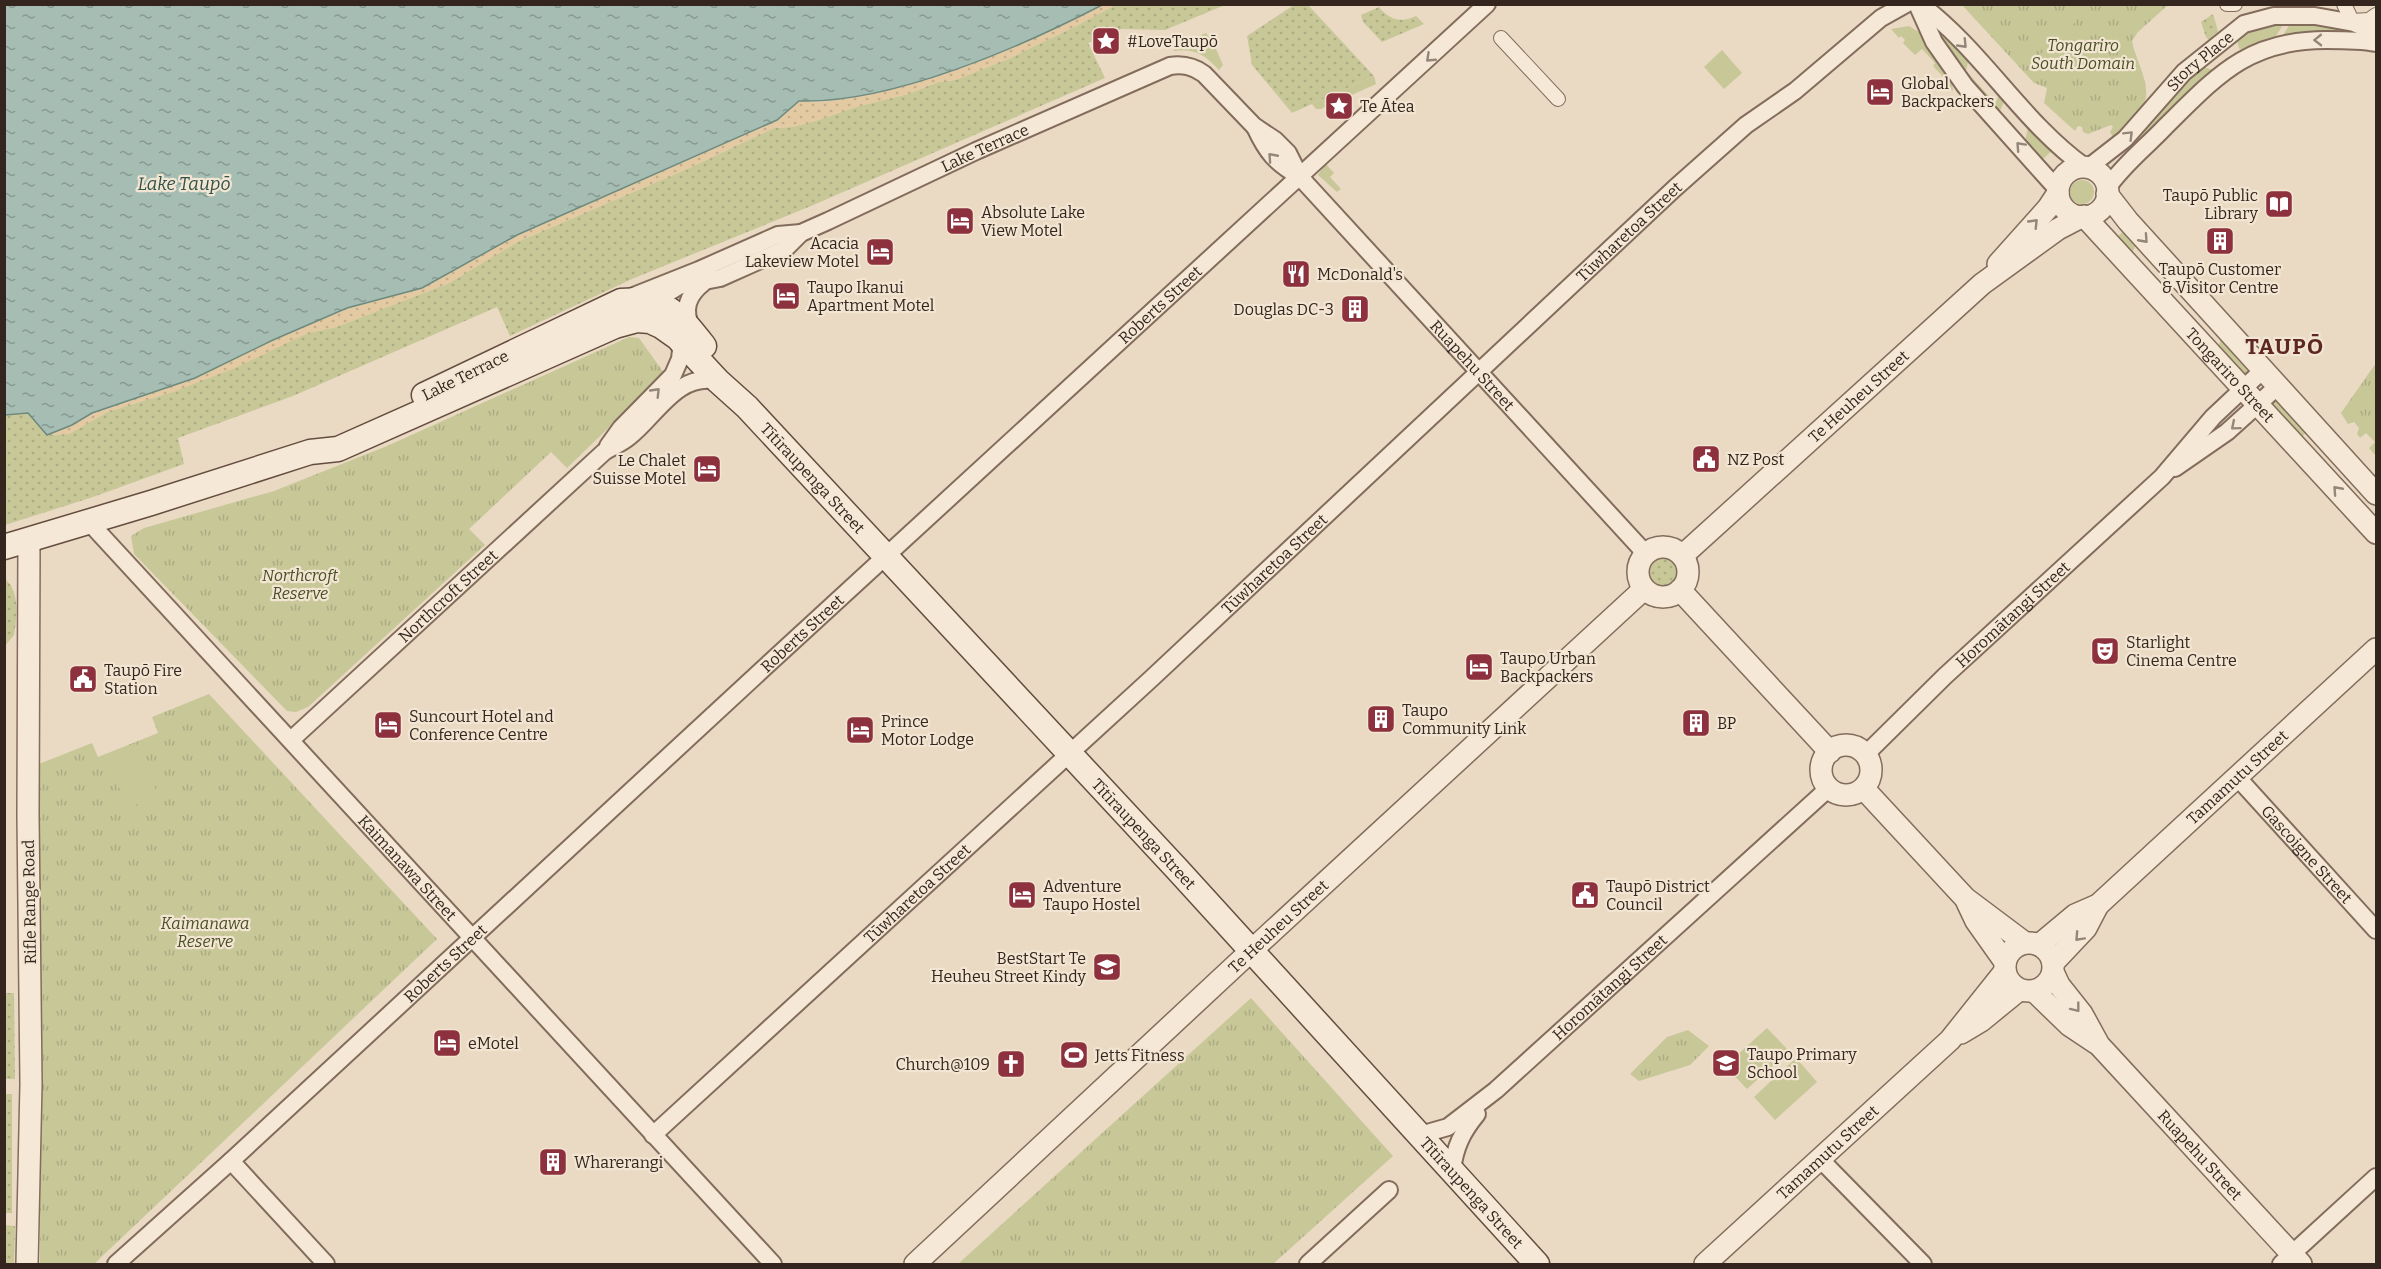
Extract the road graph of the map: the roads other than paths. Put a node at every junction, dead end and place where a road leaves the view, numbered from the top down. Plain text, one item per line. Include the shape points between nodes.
1 (1487, 4) edge
2 (1906, 4) edge
3 (1918, 4) edge
4 (2227, 4) edge
5 (2235, 4) edge
6 (2346, 4) edge
7 (2375, 28) edge
8 (1501, 38) dead end
9 (1170, 66) joint
10 (1558, 99) dead end
11 (2087, 167) junction
12 (1300, 177) junction
13 (2108, 190) junction
14 (2058, 192) junction
15 (2082, 217) junction
16 (801, 233) junction
17 (703, 283) junction
18 (1982, 284) junction
19 (621, 301) junction
20 (656, 302) junction
21 (686, 335) junction
22 (2263, 370) junction
23 (1479, 372) junction
24 (504, 376) junction
25 (718, 381) junction
26 (2278, 386) junction
27 (2243, 388) junction
28 (2258, 405) junction
29 (747, 407) junction
30 (310, 452) junction
31 (604, 452) junction
32 (2162, 477) junction
33 (2376, 494) edge
34 (89, 522) junction
35 (2376, 533) edge
36 (29, 540) junction
37 (4, 547) edge
38 (1646, 554) junction
39 (887, 555) junction
40 (1682, 556) junction
41 (1644, 589) junction
42 (1680, 590) junction
43 (2376, 648) edge
44 (291, 740) junction
45 (1070, 752) junction
46 (1830, 752) junction
47 (1865, 755) junction
48 (2237, 777) junction
49 (1830, 787) junction
50 (1864, 789) junction
51 (1965, 898) junction
52 (2098, 905) junction
53 (2376, 930) edge
54 (472, 938) junction
55 (2032, 944) junction
56 (1252, 950) junction
57 (2005, 967) junction
58 (2053, 968) junction
59 (2027, 991) junction
60 (1950, 1040) junction
61 (2099, 1044) junction
62 (1496, 1090) junction
63 (1420, 1135) junction
64 (653, 1136) junction
65 (1820, 1159) junction
66 (231, 1161) junction
67 (1452, 1170) junction
68 (2376, 1176) edge
69 (1389, 1190) dead end
70 (2291, 1261) edge
71 (27, 1264) edge
72 (116, 1264) edge
73 (326, 1264) edge
74 (773, 1264) edge
75 (915, 1264) edge
76 (1308, 1264) edge
77 (1537, 1264) edge
78 (1705, 1264) edge
79 (1923, 1264) edge

1 -> 12 street, Roberts Street
2 - 23 street, Tūwharetoa Street via 1881,18 1795,91 1746,125
3 -> 11 street via 1955,36 2054,142
14 -> 3 street via 1965,87 1934,42
4 - 5 street
6 - 7 street via 2354,19 2368,18
11 -> 7 street, Story Place via 2116,148 2184,72 2244,24 2258,18 2289,15
7 -> 13 street, Story Place via 2296,41 2262,50 2238,62 2207,84 2128,162
8 - 10 street
9 - 12 street, Ruapehu Street via 1196,68 1254,126 1278,164
9 - 16 street, Lake Terrace
11 - 13 street via 2099,173
11 - 14 street via 2073,168 2064,175
12 - 23 street, Ruapehu Street
12 - 39 street, Roberts Street
13 - 15 street via 2100,210
13 -> 22 street, Tongariro Street via 2128,220
14 - 15 street via 2063,207
18 -> 14 street, Te Heuheu Street via 2049,208
15 - 18 street, Te Heuheu Street via 2058,229
15 - 27 street, Tongariro Street
16 - 17 street, Lake Terrace via 785,249
16 - 19 street, Lake Terrace via 778,235
17 - 20 street, Lake Terrace via 679,286
17 - 21 street via 690,296 686,307
18 - 40 street, Te Heuheu Street
19 - 20 main road, Lake Terrace
19 - 30 main road, Lake Terrace via 339,434
20 - 21 main road, Tītīraupenga Street via 677,314
20 - 24 street, Lake Terrace via 556,342
21 - 24 main road, Lake Terrace via 637,320 615,326
21 - 25 main road, Tītīraupenga Street
21 - 29 main road, Tītīraupenga Street via 733,382
31 -> 21 street, Northcroft Street via 621,428 673,375
22 - 26 street, Tongariro Street
22 - 27 street, Horomātangi Street
23 - 38 street, Ruapehu Street
23 - 45 street, Tūwharetoa Street
24 - 30 main road, Lake Terrace via 338,449
25 - 29 main road, Tītīraupenga Street
25 - 31 street, Northcroft Street via 707,379 686,384 629,437
26 - 28 street, Horomātangi Street
26 - 33 street, Tongariro Street
27 - 28 street, Tongariro Street
27 - 32 street, Horomātangi Street
28 -> 32 street, Horomātangi Street via 2206,448
35 -> 28 street, Tongariro Street
29 - 39 main road, Tītīraupenga Street
30 - 34 main road, Lake Terrace
31 - 44 street, Northcroft Street
32 - 47 street, Horomātangi Street
34 - 36 main road, Lake Terrace
34 - 44 street, Kaimanawa Street
36 - 37 main road, Lake Terrace
36 - 71 street, Rifle Range Road via 31,1084
38 - 40 street via 1660,547
38 - 41 street via 1638,567
39 - 45 main road, Tītīraupenga Street
39 - 54 street, Roberts Street
40 - 42 street via 1688,569
41 - 42 street via 1658,597
41 - 56 street, Te Heuheu Street
42 - 46 street
43 - 48 street, Tamamutu Street
44 - 54 street, Kaimanawa Street
45 - 56 main road, Tītīraupenga Street
45 - 64 street, Tūwharetoa Street
46 - 47 street via 1851,746
46 - 49 street via 1824,758 1821,774
47 - 50 street via 1872,770
48 - 52 street, Tamamutu Street
48 - 53 street, Gascoigne Street
49 - 50 street via 1849,795
49 - 62 street, Horomātangi Street
50 - 51 street
51 - 55 street
51 - 57 street
52 - 55 street, Tamamutu Street via 2075,915
52 -> 58 street, Tamamutu Street via 2086,928
54 - 64 street, Kaimanawa Street
54 - 66 street, Roberts Street
55 - 57 street via 2012,950
55 - 58 street via 2050,956
56 - 63 main road, Tītīraupenga Street
56 - 75 street, Te Heuheu Street
57 - 59 street via 2013,986
57 - 60 street, Tamamutu Street
58 - 59 street via 2046,984
58 -> 61 street, Ruapehu Street via 2059,985
59 - 60 street, Tamamutu Street
59 - 61 street, Ruapehu Street
60 - 65 street, Tamamutu Street
61 - 70 street, Ruapehu Street
62 - 63 street, Horomātangi Street via 1448,1127
62 - 67 street, Horomātangi Street via 1462,1132
63 - 67 main road, Tītīraupenga Street
64 - 74 street, Kaimanawa Street
65 - 78 street, Tamamutu Street
65 - 79 street
66 - 72 street, Roberts Street
66 - 73 street
67 - 77 main road, Tītīraupenga Street
68 - 70 street
69 - 76 street

